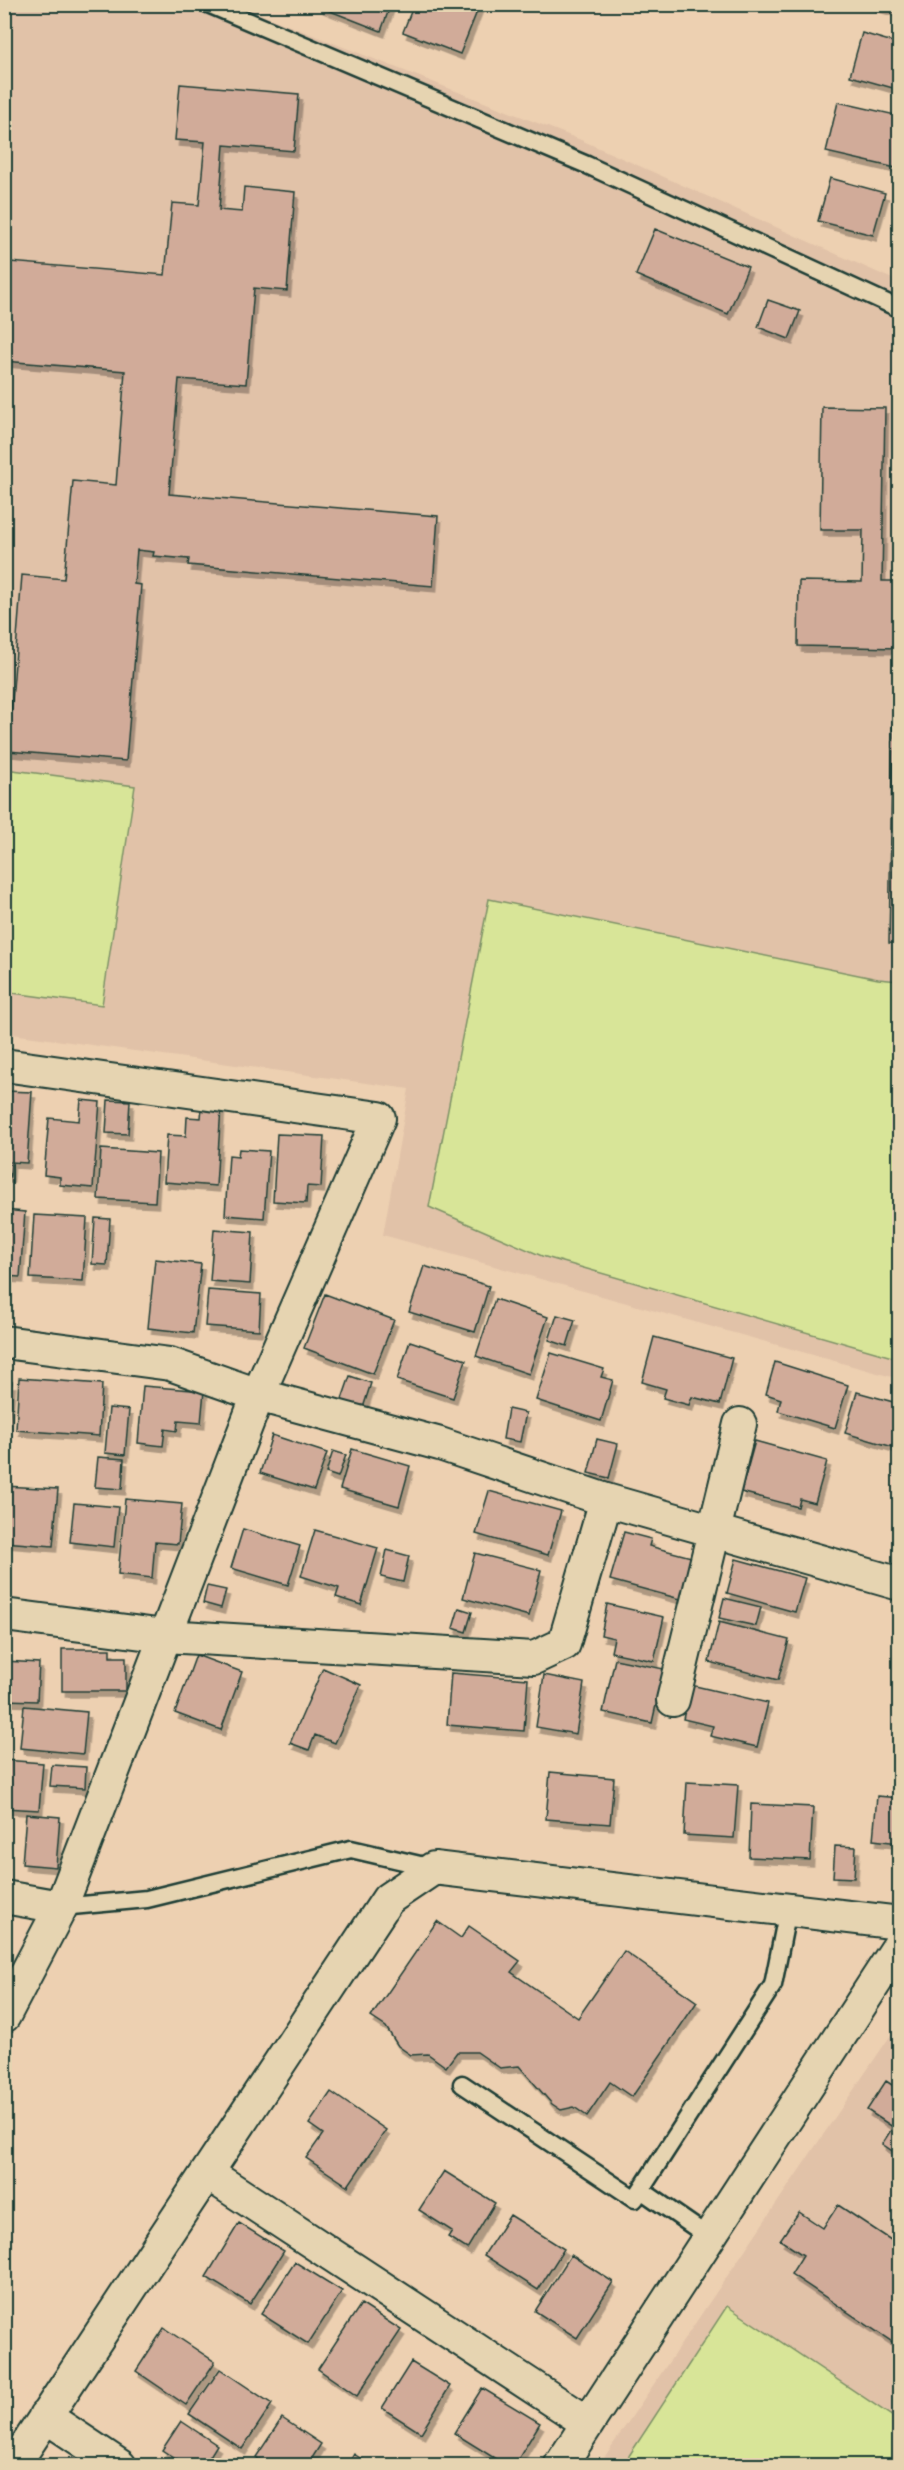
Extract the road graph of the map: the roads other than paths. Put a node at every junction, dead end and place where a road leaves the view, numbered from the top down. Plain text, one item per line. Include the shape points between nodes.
1 (208, 4) edge
2 (900, 309) edge
3 (4, 1065) edge
4 (4, 1342) edge
5 (258, 1395) junction
6 (740, 1424) dead end
7 (606, 1500) junction
8 (716, 1531) junction
9 (900, 1584) edge
10 (4, 1615) edge
11 (165, 1636) junction
12 (673, 1700) dead end
13 (434, 1868) junction
14 (4, 1897) edge
15 (61, 1907) junction
16 (788, 1910) junction
17 (900, 1923) edge
18 (900, 1944) edge
19 (4, 2016) edge
20 (462, 2084) dead end
21 (207, 2173) junction
22 (641, 2190) junction
23 (709, 2237) junction
24 (45, 2416) junction
25 (588, 2423) junction
26 (13, 2466) edge
27 (120, 2466) edge
28 (560, 2466) edge

1 - 2 lane via 587,165
3 - 5 street via 379,1118
4 - 5 street via 170,1364
5 - 7 street via 440,1444
5 - 11 street
6 - 8 street
7 - 8 street
7 - 11 street via 564,1644 534,1658
8 - 9 street
8 - 12 street
10 - 11 street
11 - 15 street
13 - 15 lane via 351,1849 147,1899
13 - 16 street
13 - 21 street via 388,1899
14 - 15 street
15 - 19 street
16 - 17 street
16 - 22 lane via 773,1985
18 - 23 street
20 - 22 lane via 635,2199
21 - 24 street
21 - 25 street
22 - 23 lane
23 - 25 street
24 - 26 street
24 - 27 street
25 - 28 street

